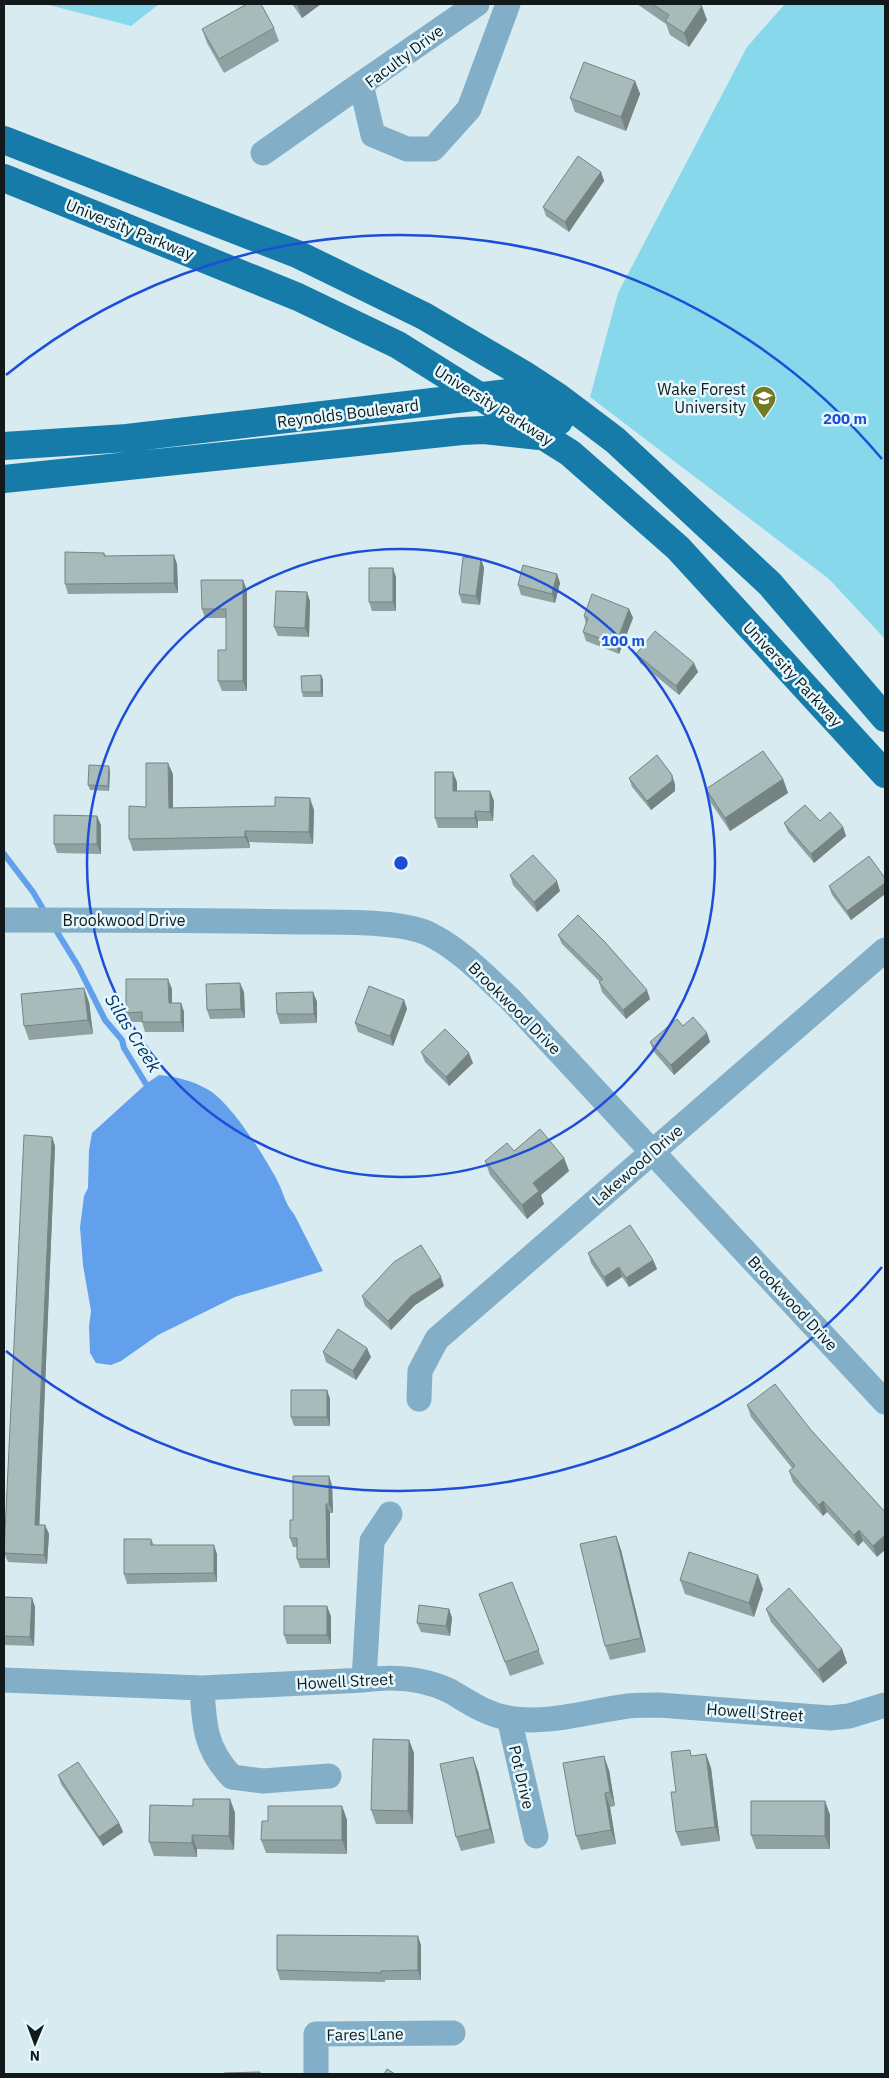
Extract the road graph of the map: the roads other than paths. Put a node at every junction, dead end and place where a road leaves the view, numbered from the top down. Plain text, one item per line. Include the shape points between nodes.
1 (477, 4) edge
2 (508, 4) edge
3 (361, 84) junction
4 (4, 140) edge
5 (263, 153) dead end
6 (4, 178) edge
7 (484, 398) junction
8 (543, 436) junction
9 (4, 446) edge
10 (4, 479) edge
11 (666, 487) junction
12 (885, 718) edge
13 (885, 774) edge
14 (4, 920) edge
15 (885, 950) edge
16 (652, 1152) junction
17 (419, 1399) dead end
18 (885, 1402) edge
19 (390, 1514) dead end
20 (4, 1680) edge
21 (364, 1680) junction
22 (202, 1688) junction
23 (885, 1705) edge
24 (509, 1718) junction
25 (329, 1776) dead end
26 (536, 1836) dead end
27 (453, 2033) dead end
28 (316, 2074) edge

1 - 3 street, Faculty Drive
2 - 3 street, Faculty Drive via 469,108 433,149 407,148 373,135
3 - 5 street
4 - 11 main road via 297,254 424,316 558,397 614,440
6 - 7 main road, University Parkway via 298,297 398,345
7 - 8 main road, University Parkway
7 - 9 main road, Reynolds Boulevard via 127,438
7 - 11 main road, Reynolds Boulevard via 508,393 525,398 624,471
8 - 10 main road, Reynolds Boulevard via 462,431
8 - 13 main road, University Parkway via 570,453 678,548
11 - 12 main road via 770,584
14 - 16 street, Brookwood Drive via 342,922 408,927 426,933 467,960 510,999
15 - 16 street, Lakewood Drive
16 - 17 street, Lakewood Drive via 437,1339 420,1371
16 - 18 street, Brookwood Drive
19 - 21 street via 372,1540
20 - 22 street, Howell Street
21 - 22 street, Howell Street
21 - 24 street, Howell Street via 402,1678 431,1684 473,1706
22 - 25 street via 204,1726 218,1761 232,1777 263,1781
23 - 24 street, Howell Street via 830,1718 659,1705 630,1706 545,1719
24 - 26 street, Pot Drive
27 - 28 street, Fares Lane via 316,2034

